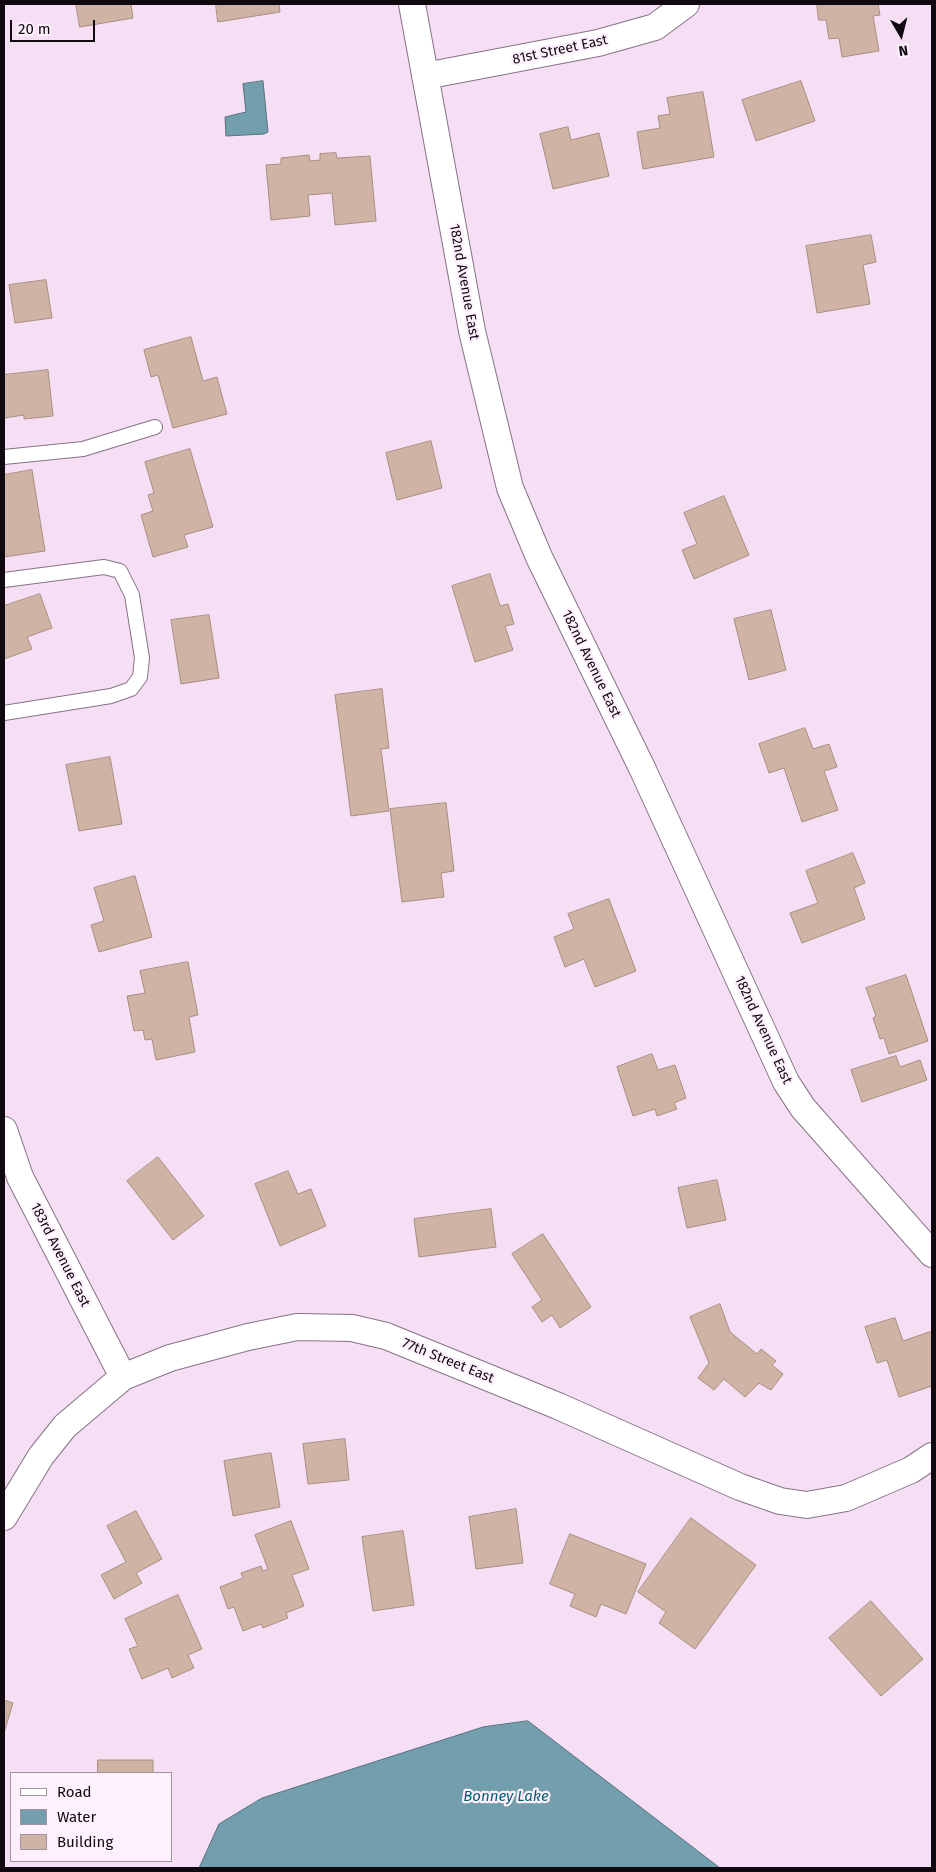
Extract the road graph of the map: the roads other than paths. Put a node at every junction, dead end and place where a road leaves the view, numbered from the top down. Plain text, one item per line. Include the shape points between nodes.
1 (398, 4) edge
2 (686, 4) edge
3 (414, 16) edge
4 (425, 76) junction
5 (155, 426) dead end
6 (4, 457) edge
7 (4, 580) edge
8 (4, 713) edge
9 (4, 1130) edge
10 (932, 1254) edge
11 (123, 1377) junction
12 (932, 1456) edge
13 (4, 1516) edge

1 - 3 lane
2 - 4 street, 81st Street East via 655,27 598,44
3 - 4 street, 182nd Avenue East
4 - 10 street, 182nd Avenue East via 472,331 510,488 539,557 642,770 786,1082 803,1108
5 - 6 lane via 83,449
7 - 8 lane via 104,567 120,571 132,595 142,658 140,677 131,689 111,696
9 - 11 street, 183rd Avenue East via 20,1177
11 - 12 street, 77th Street East via 170,1358 248,1336 297,1327 352,1328 386,1336 558,1406 740,1487 780,1501 807,1505 846,1498 911,1470
11 - 13 street, 77th Street East via 65,1426 41,1456

